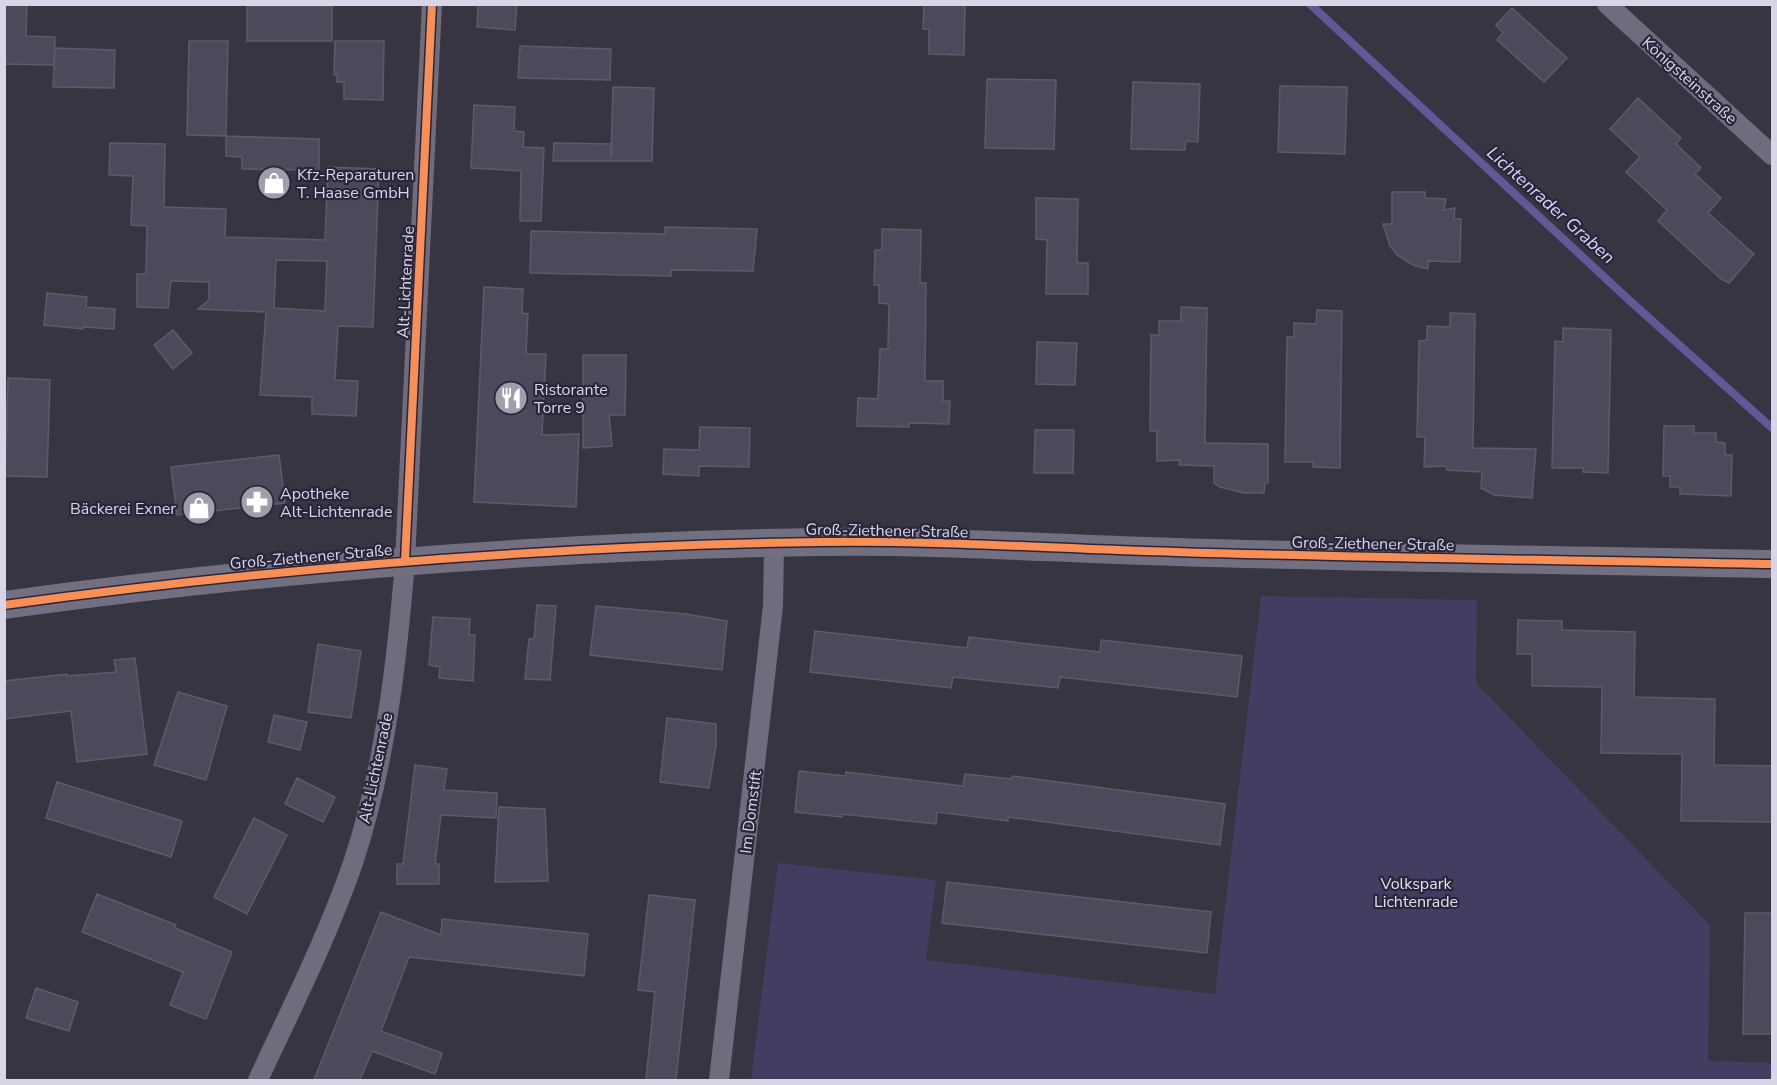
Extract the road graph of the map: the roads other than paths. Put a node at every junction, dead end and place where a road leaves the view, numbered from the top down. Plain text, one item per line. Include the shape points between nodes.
1 (432, 4) edge
2 (1607, 4) edge
3 (1773, 155) edge
4 (774, 543) junction
5 (405, 561) junction
6 (1773, 564) edge
7 (4, 605) edge
8 (258, 1080) edge
9 (719, 1080) edge

1 - 5 street, Alt-Lichtenrade
2 - 3 street, Königsteinstraße
4 - 5 street, Groß-Ziethener Straße
4 - 6 street, Groß-Ziethener Straße
4 - 9 street, Im Domstift via 773,606
5 - 7 street, Groß-Ziethener Straße
5 - 8 street, Alt-Lichtenrade via 383,741 363,828 329,925

